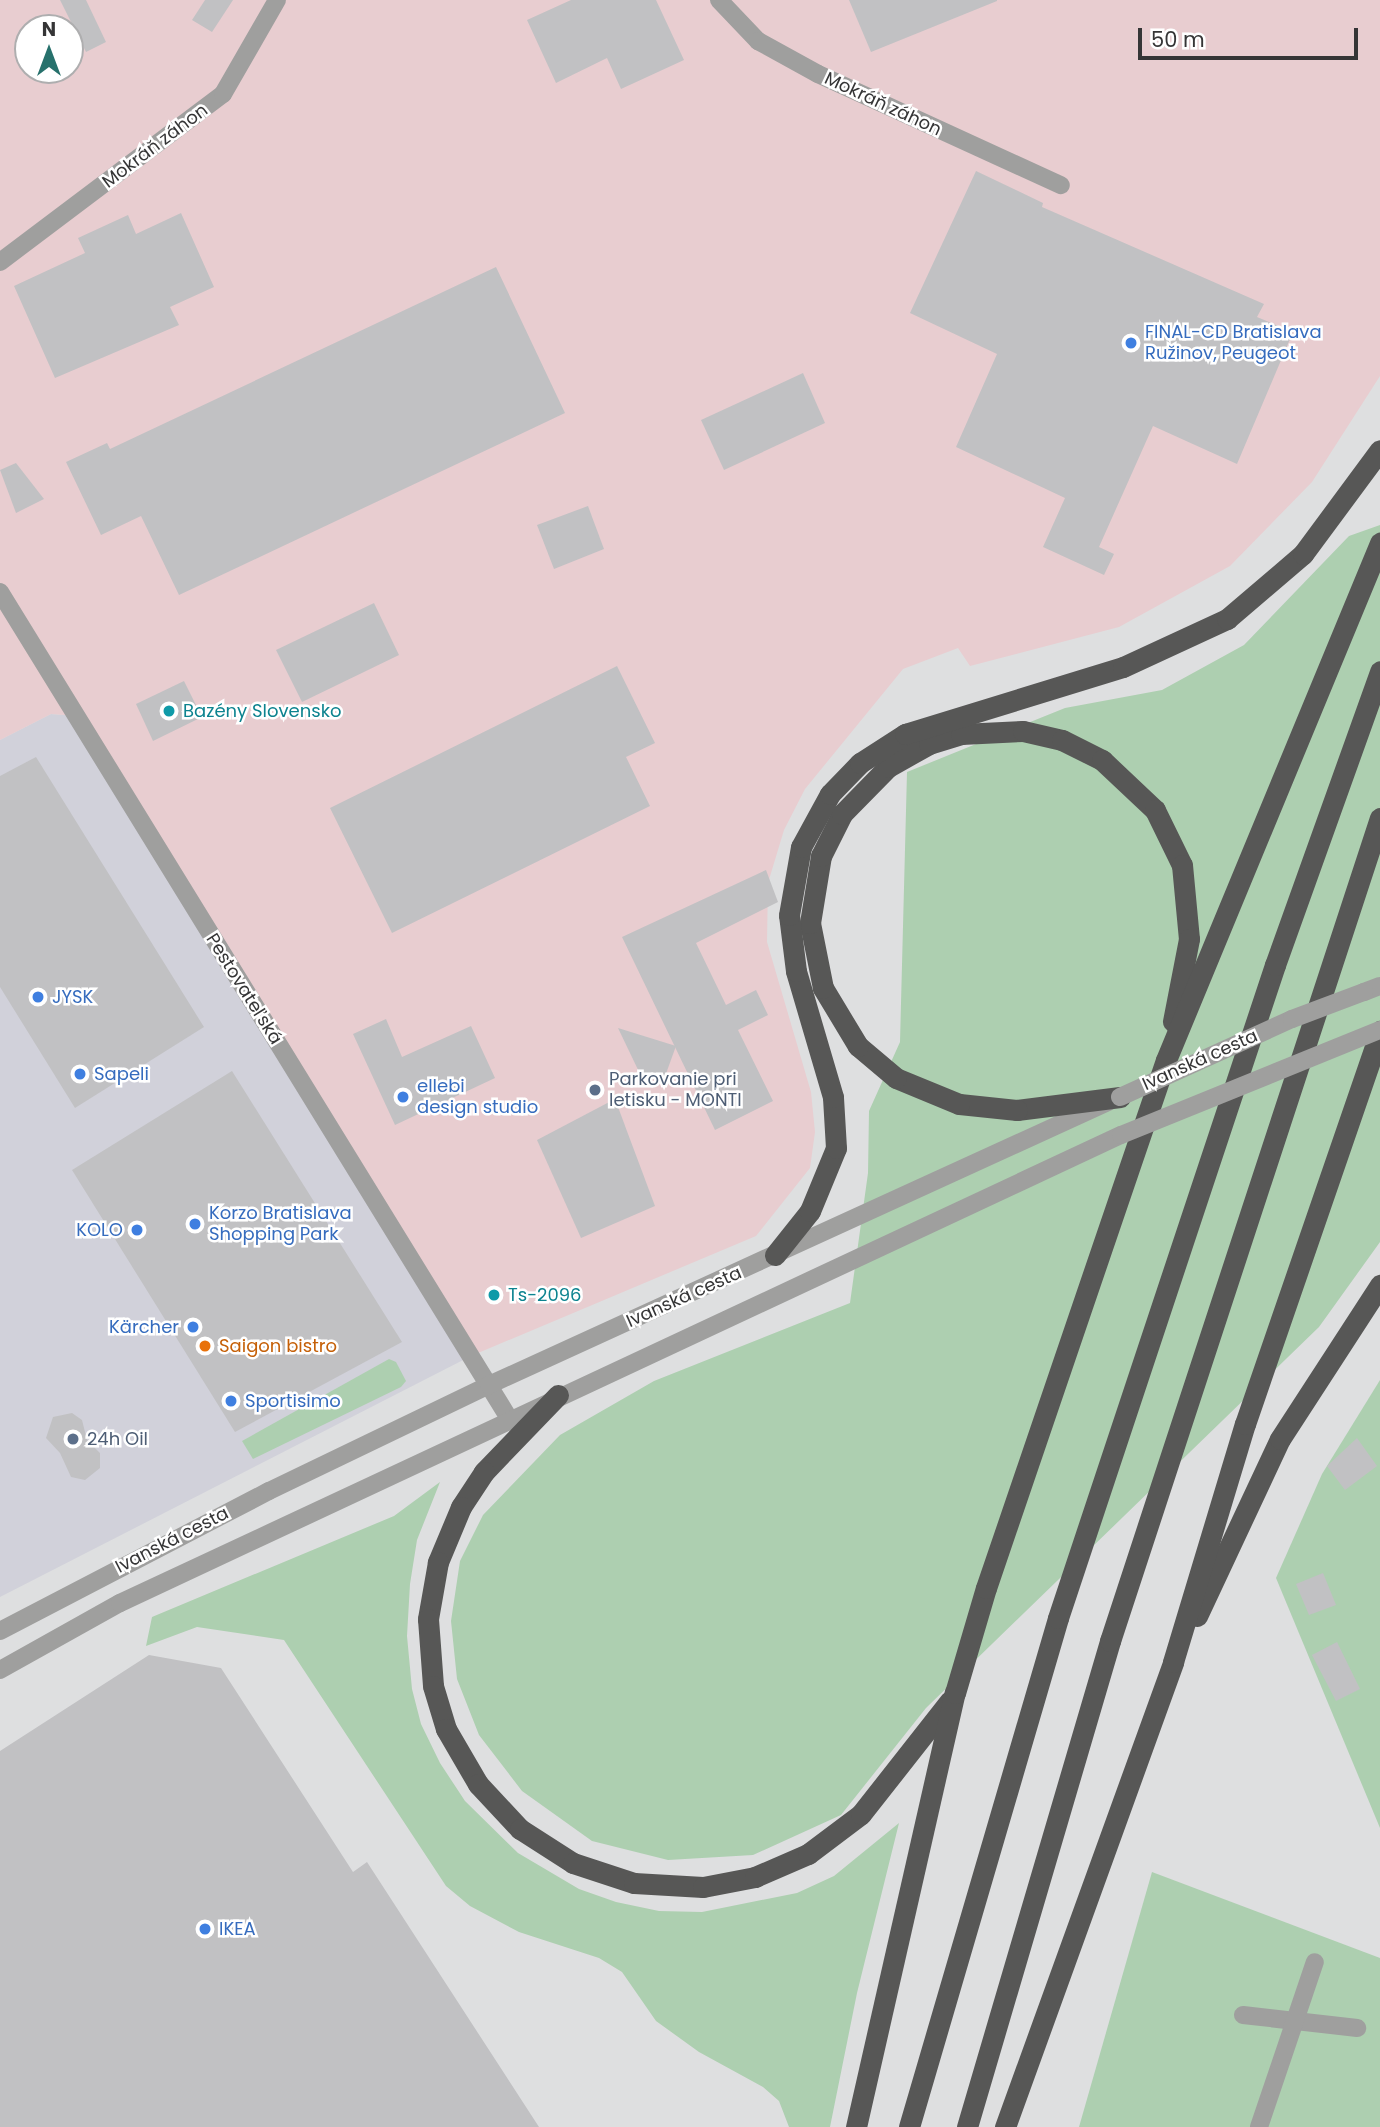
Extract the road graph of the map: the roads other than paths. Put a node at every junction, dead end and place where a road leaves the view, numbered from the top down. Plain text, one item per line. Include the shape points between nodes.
1 (277, 0) edge
2 (719, 0) edge
3 (1061, 185) dead end
4 (0, 262) edge
5 (1380, 450) edge
6 (1380, 543) edge
7 (0, 592) edge
8 (1380, 671) edge
9 (909, 742) junction
10 (1380, 818) edge
11 (1380, 986) edge
12 (1380, 1030) edge
13 (1166, 1060) junction
14 (1120, 1097) junction
15 (775, 1255) junction
16 (1380, 1285) edge
17 (489, 1385) junction
18 (558, 1395) junction
19 (510, 1420) junction
20 (0, 1631) edge
21 (1173, 1661) junction
22 (0, 1670) edge
23 (955, 1693) junction
24 (1315, 1962) dead end
25 (1243, 2015) dead end
26 (1295, 2021) junction
27 (1357, 2028) dead end
28 (856, 2127) edge
29 (909, 2127) edge
30 (967, 2127) edge
31 (1005, 2127) edge
32 (1259, 2127) edge

1 - 4 street, Mokráň záhon via 223,94
2 - 3 street, Mokráň záhon via 758,41 818,74
5 - 9 highway via 1303,554 1227,619 1123,667
6 - 13 highway
7 - 17 street, Pestovateľská
8 - 29 highway via 1270,978 1058,1618
9 - 13 highway via 980,731 1042,735 1102,760 1144,796 1174,844 1190,913
9 - 14 highway via 855,796 821,856 810,923 817,970 832,1008 858,1046 879,1065 935,1098 1017,1110
9 - 15 highway via 867,757 830,794 807,833 793,880 793,955 833,1097 836,1132 822,1190
10 - 30 highway via 1110,1641
11 - 14 street, Ivanská cesta, bridge via 1292,1019
12 - 18 street, Ivanská cesta, bridge via 1121,1135
12 - 21 highway via 1245,1424
13 - 23 highway via 1042,1420
14 - 15 street, Ivanská cesta
15 - 17 street, Ivanská cesta
16 - 21 highway via 1280,1439
17 - 19 street, Pestovateľská
17 - 20 street, Ivanská cesta via 269,1491
18 - 19 street, Ivanská cesta
18 - 23 highway via 484,1472 461,1507 438,1562 428,1619 431,1675 446,1729 478,1784 520,1829 573,1863 634,1883 703,1887 755,1877 808,1854 861,1814
19 - 22 street, Ivanská cesta via 120,1603
21 - 31 highway
23 - 28 highway
24 - 26 street
25 - 26 street
26 - 27 street
26 - 32 street

